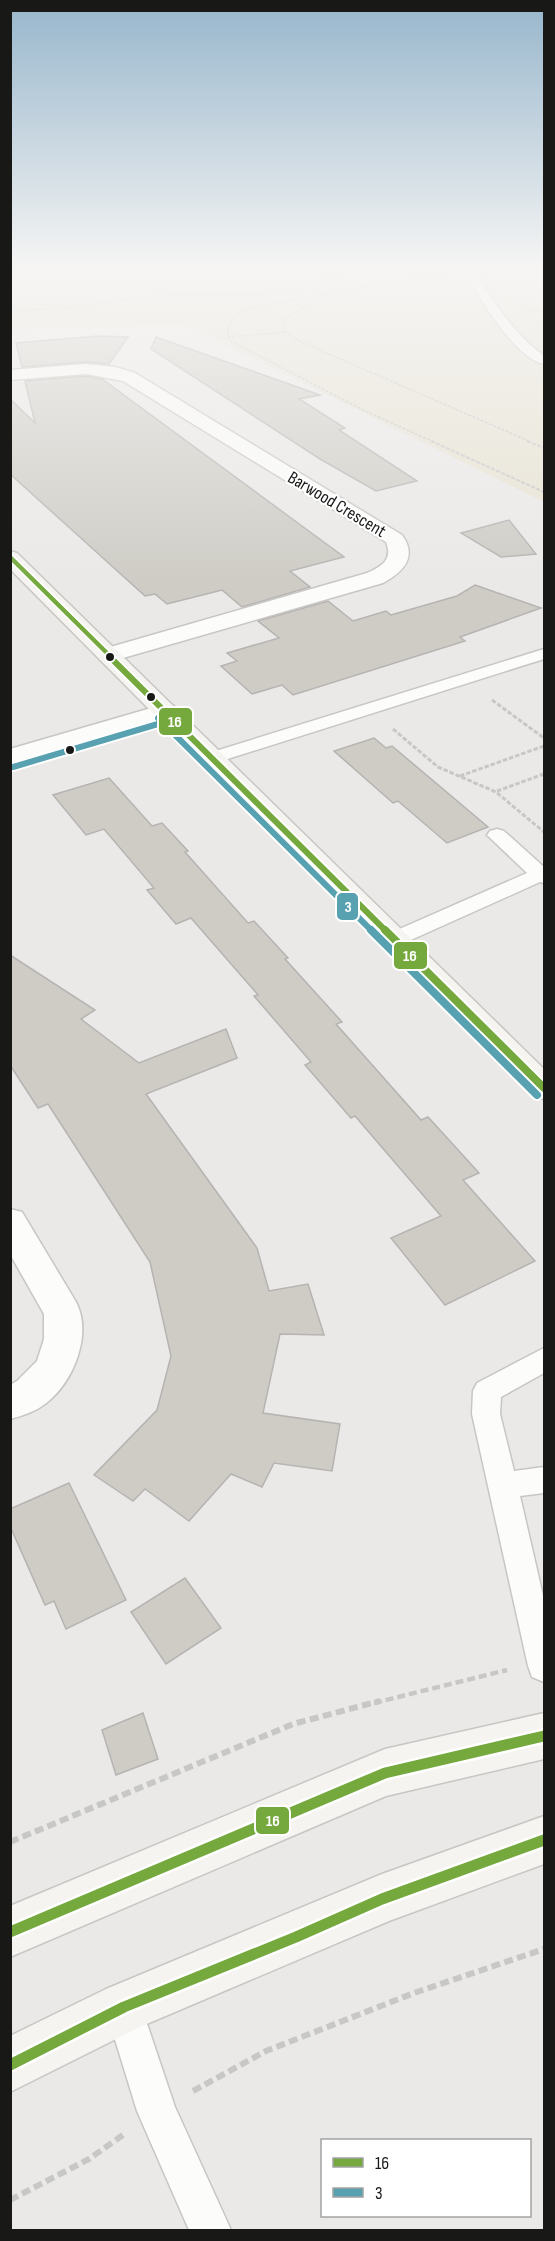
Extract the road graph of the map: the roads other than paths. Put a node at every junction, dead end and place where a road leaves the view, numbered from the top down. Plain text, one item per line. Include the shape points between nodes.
1 (28, 374) edge
2 (118, 374) edge
3 (10, 375) edge
4 (10, 557) edge
5 (544, 654) edge
6 (108, 655) junction
7 (165, 711) junction
8 (10, 757) edge
9 (212, 758) junction
10 (496, 835) dead end
11 (543, 876) edge
12 (395, 939) junction
13 (544, 1088) edge
14 (10, 1222) edge
15 (544, 1360) edge
16 (10, 1403) edge
17 (544, 1480) edge
18 (502, 1486) junction
19 (544, 1664) edge
20 (544, 1736) edge
21 (544, 1840) edge
22 (10, 1932) edge
23 (124, 2007) junction
24 (10, 2065) edge
25 (210, 2230) edge

1 - 3 street, Barwood Crescent
2 - 6 street, Barwood Crescent via 395,539 401,551 399,561 375,578
4 - 6 street
5 - 9 lane
6 - 7 street
7 - 8 street
7 - 9 street
9 - 12 street
10 - 11 lane
11 - 12 lane
12 - 13 street
14 - 16 street via 63,1313 63,1339 53,1370 31,1393
15 - 18 lane via 487,1391 486,1414
17 - 18 lane
18 - 19 lane
20 - 22 street via 385,1773
21 - 23 street via 382,1899
23 - 24 street
23 - 25 lane via 157,2110

